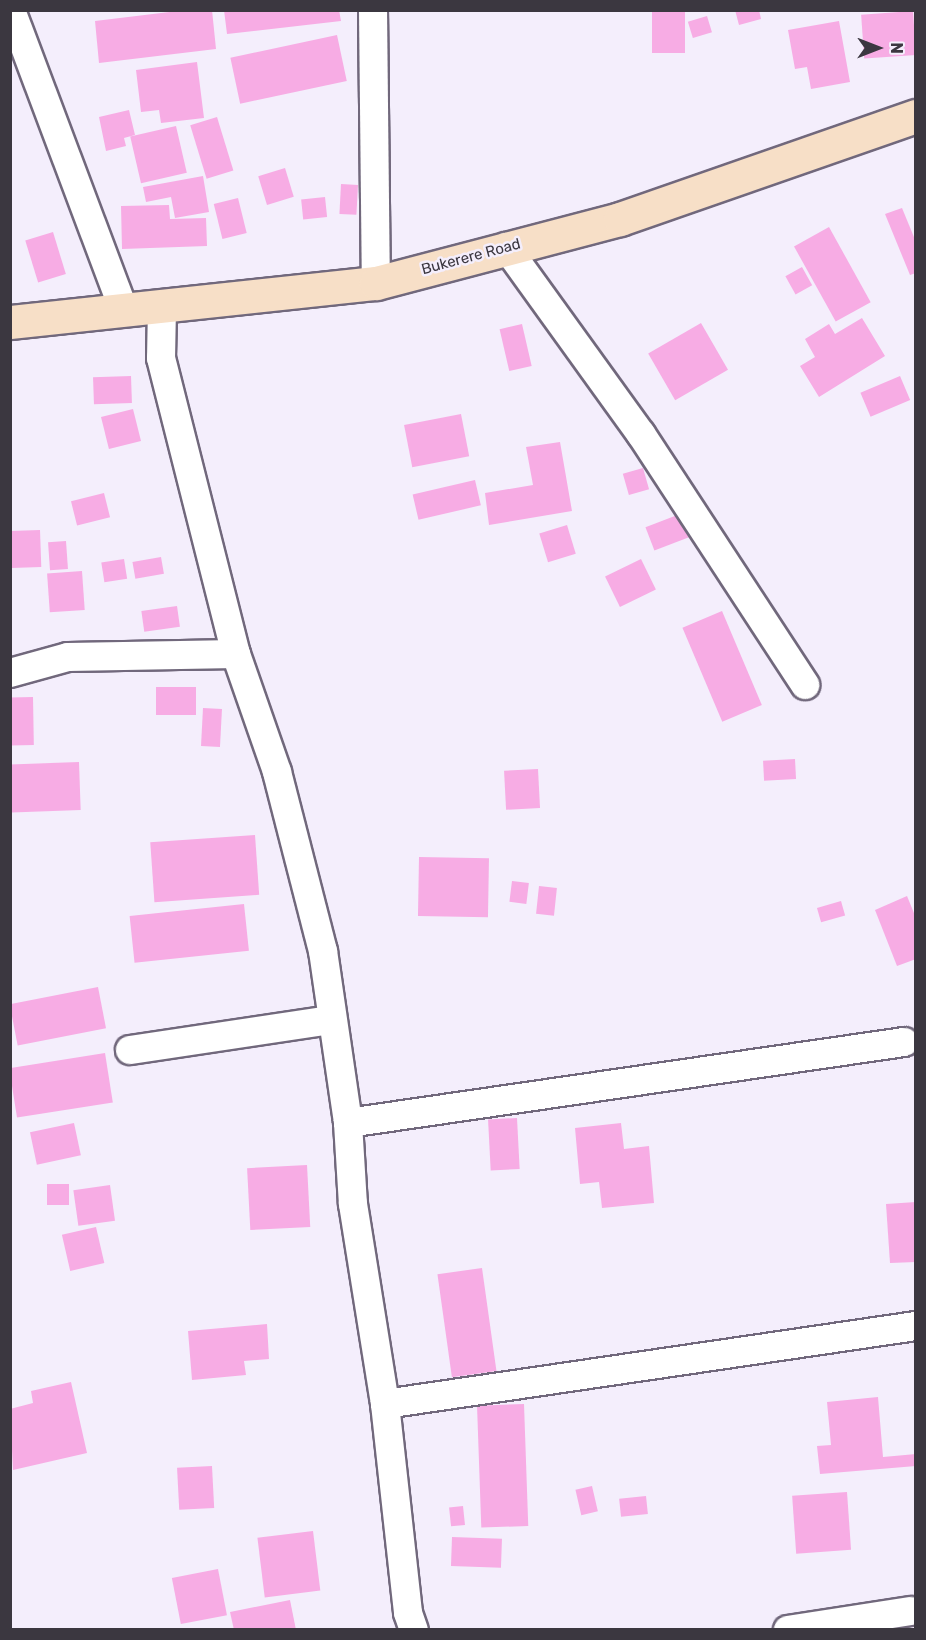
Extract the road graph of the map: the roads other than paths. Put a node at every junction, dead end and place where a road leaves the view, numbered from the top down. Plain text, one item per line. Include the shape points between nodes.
1 (11, 10) edge
2 (373, 10) edge
3 (915, 116) edge
4 (506, 247) junction
5 (376, 283) junction
6 (162, 307) junction
7 (124, 311) junction
8 (10, 322) edge
9 (236, 654) junction
10 (10, 673) edge
11 (805, 685) dead end
12 (332, 1020) junction
13 (904, 1042) dead end
14 (130, 1050) dead end
15 (348, 1123) junction
16 (915, 1326) edge
17 (385, 1404) junction
18 (911, 1611) dead end
19 (414, 1629) edge
20 (788, 1629) edge

1 - 7 street
2 - 5 street
3 - 4 main road, Bukerere Road via 620,219
4 - 5 main road, Bukerere Road
4 - 11 street via 641,434
5 - 6 main road, Bukerere Road
6 - 7 main road, Bukerere Road
6 - 9 street via 161,357
7 - 8 main road, Bukerere Road
9 - 10 street via 68,657
9 - 12 street via 277,772 323,951
12 - 14 street
12 - 15 street
13 - 15 street
15 - 17 street via 353,1204
16 - 17 street
17 - 19 street via 408,1613
18 - 20 street

